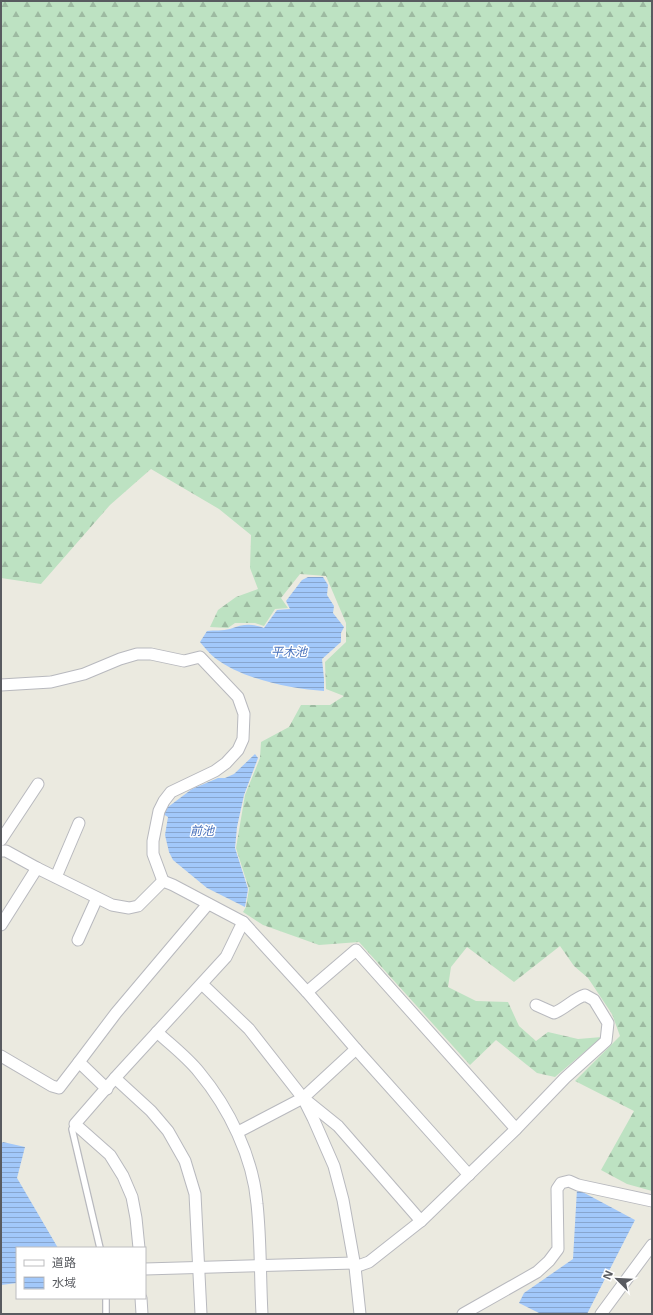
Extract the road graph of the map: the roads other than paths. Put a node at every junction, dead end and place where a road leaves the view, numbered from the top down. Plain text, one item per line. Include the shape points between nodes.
1 (1, 685) edge
2 (38, 784) dead end
3 (79, 823) dead end
4 (1, 840) edge
5 (1, 851) edge
6 (37, 868) junction
7 (56, 877) junction
8 (163, 881) junction
9 (97, 898) junction
10 (208, 904) junction
11 (243, 922) junction
12 (1, 925) edge
13 (78, 940) dead end
14 (202, 984) junction
15 (308, 992) junction
16 (536, 1005) dead end
17 (157, 1032) junction
18 (356, 1049) junction
19 (1, 1056) edge
20 (79, 1062) junction
21 (115, 1078) junction
22 (107, 1088) junction
23 (303, 1098) junction
24 (75, 1124) junction
25 (516, 1129) junction
26 (238, 1132) junction
27 (469, 1175) junction
28 (652, 1201) edge
29 (421, 1221) junction
30 (652, 1245) edge
31 (100, 1247) edge
32 (139, 1247) edge
33 (355, 1265) junction
34 (260, 1266) junction
35 (199, 1267) junction
36 (146, 1269) edge
37 (106, 1299) edge
38 (141, 1299) edge
39 (106, 1314) edge
40 (142, 1314) edge
41 (201, 1314) edge
42 (262, 1314) edge
43 (360, 1314) edge
44 (463, 1314) edge
45 (601, 1314) edge

1 - 8 street via 51,682 84,674 126,657 151,654 184,661 200,657 238,697 244,714 243,738 238,750 215,771 171,792 159,811 153,854
2 - 4 street
3 - 7 street
5 - 6 street via 6,851
6 - 7 street
6 - 12 street
7 - 9 street
8 - 9 street via 138,906 129,908 112,905
8 - 10 street
9 - 13 street
10 - 11 street
10 - 20 street via 116,1013
11 - 14 street via 226,957
11 - 15 street
14 - 17 street
14 - 23 street via 249,1029
15 - 18 street
15 - 25 street via 356,950
16 - 25 street via 554,1013 585,995 594,1000 608,1023 606,1041
17 - 21 street
17 - 26 street via 198,1071 223,1104
18 - 23 street
18 - 27 street
19 - 20 street via 59,1088
20 - 22 street
21 - 22 street
21 - 35 street via 151,1111 168,1131 186,1161 195,1194
22 - 24 street
23 - 26 street
23 - 29 street via 338,1126
23 - 33 street via 334,1166
24 - 31 lane via 72,1129
24 - 32 street via 110,1155 123,1176 132,1197
25 - 27 street
26 - 34 street via 251,1170 257,1203
27 - 29 street
28 - 44 street via 569,1181 561,1183 557,1189 558,1249 537,1272
29 - 33 street via 368,1262
30 - 45 street
33 - 34 street
33 - 43 street
34 - 35 street
34 - 42 street
35 - 36 street
35 - 41 street
37 - 39 lane
38 - 40 street

